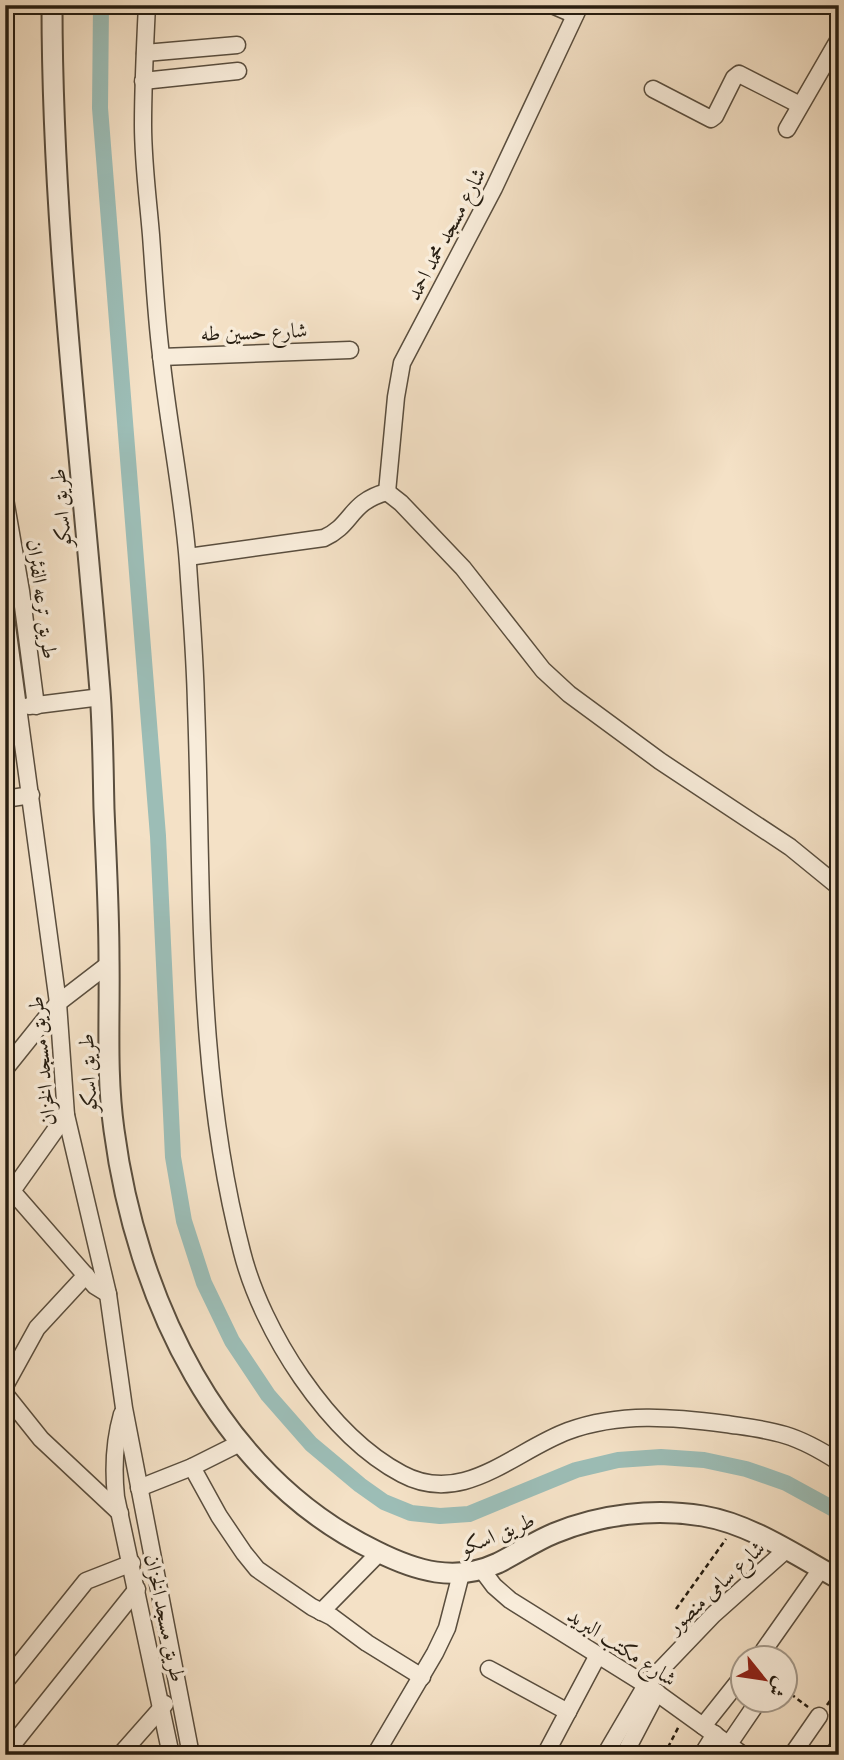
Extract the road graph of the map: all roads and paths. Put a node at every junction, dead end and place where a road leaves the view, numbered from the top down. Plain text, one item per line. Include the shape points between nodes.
1 (52, 5) edge
2 (147, 5) edge
3 (552, 5) edge
4 (577, 10) edge
5 (839, 39) edge
6 (236, 45) dead end
7 (145, 53) junction
8 (238, 71) dead end
9 (144, 81) junction
10 (653, 89) dead end
11 (800, 105) junction
12 (787, 129) dead end
13 (350, 350) dead end
14 (161, 356) junction
15 (387, 492) junction
16 (5, 499) edge
17 (188, 557) junction
18 (5, 611) edge
19 (100, 697) junction
20 (36, 706) junction
21 (19, 707) junction
22 (31, 795) junction
23 (5, 799) edge
24 (839, 887) edge
25 (110, 963) junction
26 (58, 1003) junction
27 (5, 1069) edge
28 (66, 1115) junction
29 (7, 1191) edge
30 (86, 1275) junction
31 (108, 1294) junction
32 (5, 1385) edge
33 (5, 1394) edge
34 (124, 1408) junction
35 (240, 1443) junction
36 (839, 1462) edge
37 (192, 1467) junction
38 (139, 1488) junction
39 (121, 1514) junction
40 (736, 1525) junction
41 (148, 1540) junction
42 (786, 1550) junction
43 (379, 1553) junction
44 (132, 1563) junction
45 (821, 1569) junction
46 (482, 1570) junction
47 (461, 1574) junction
48 (839, 1579) edge
49 (137, 1590) junction
50 (676, 1609) dead end
51 (321, 1612) junction
52 (768, 1644) edge
53 (598, 1655) junction
54 (489, 1668) dead end
55 (422, 1677) junction
56 (5, 1682) edge
57 (839, 1688) edge
58 (178, 1689) junction
59 (651, 1689) junction
60 (798, 1699) edge
61 (728, 1700) edge
62 (162, 1707) junction
63 (568, 1712) junction
64 (686, 1714) junction
65 (749, 1714) edge
66 (819, 1716) junction
67 (709, 1730) junction
68 (729, 1744) junction
69 (839, 1746) edge
70 (5, 1754) edge
71 (120, 1755) edge
72 (171, 1755) edge
73 (191, 1755) edge
74 (375, 1755) edge
75 (545, 1755) edge
76 (605, 1755) edge
77 (624, 1755) edge
78 (664, 1755) edge
79 (702, 1755) edge
80 (743, 1755) edge
81 (792, 1755) edge
82 (832, 1755) edge

1 - 19 street, طريق اسكو via 55,164
2 - 7 street
3 - 4 street
4 - 15 street, شارع مسجد محمد احمد via 495,188 402,363
5 - 11 street
6 - 7 street
7 - 9 street
8 - 9 street
9 - 14 street via 145,164
10 - 11 street via 711,119 734,78 741,75
11 - 12 street
13 - 14 street, شارع حسين طه
14 - 17 street
15 - 17 street via 359,504 324,538
15 - 24 street via 463,568 542,670 569,694 790,847
16 - 20 street, طريق ترعه الفئران
17 - 36 street via 203,989 212,1097 242,1255 284,1352 314,1395 386,1464 410,1478 438,1485 475,1479 571,1430 649,1416 765,1429 801,1440
18 - 21 street, طريق ترعه الفئران
19 - 20 street
19 - 25 street, طريق اسكو
20 - 21 street
21 - 22 street, طريق مسجد الخزان
22 - 23 street
22 - 26 street, طريق مسجد الخزان
25 - 26 street
25 - 35 street, طريق اسكو via 110,1089 131,1215 174,1334 215,1409
26 - 27 street
26 - 28 street, طريق مسجد الخزان
28 - 29 street
28 - 31 street, طريق مسجد الخزان
29 - 30 street
30 - 31 street
30 - 32 street via 37,1328
31 - 34 street, طريق مسجد الخزان
33 - 39 street via 41,1439
34 - 38 street, طريق مسجد الخزان
34 - 39 street, طريق مسجد الخزان via 114,1461
35 - 37 street
35 - 43 street, طريق اسكو via 308,1509
37 - 38 street
37 - 51 street via 219,1516 257,1569
38 - 41 street, طريق مسجد الخزان
39 - 41 street
39 - 44 street, طريق مسجد الخزان
40 - 42 street, طريق اسكو
40 - 46 street, طريق اسكو via 677,1513 616,1516 557,1532
40 - 50 path
41 - 58 street, طريق مسجد الخزان
42 - 45 street, طريق اسكو
42 - 59 street, شارع سامى منصور via 713,1615
43 - 47 street, طريق اسكو via 430,1572
43 - 51 street
44 - 49 street, طريق مسجد الخزان
44 - 56 street via 86,1581
45 - 48 street, طريق اسكو
45 - 52 street
46 - 47 street, طريق اسكو
46 - 53 street, شارع مكتب البريد via 510,1600
47 - 55 street via 447,1628
49 - 62 street, طريق مسجد الخزان
49 - 70 street
51 - 55 street
53 - 59 street, شارع مكتب البريد
53 - 63 street
54 - 63 street
55 - 74 street
57 - 66 path
58 - 62 street
58 - 73 street, طريق مسجد الخزان
59 - 64 street, شارع مكتب البريد
59 - 76 street
59 - 77 street
60 - 66 path
61 - 67 street
62 - 71 street
62 - 72 street, طريق مسجد الخزان
63 - 75 street
64 - 67 street, شارع مكتب البريد
64 - 78 path
65 - 68 street
66 - 81 street
67 - 68 street, شارع مكتب البريد
67 - 79 street
68 - 80 street, شارع مكتب البريد
69 - 82 street

